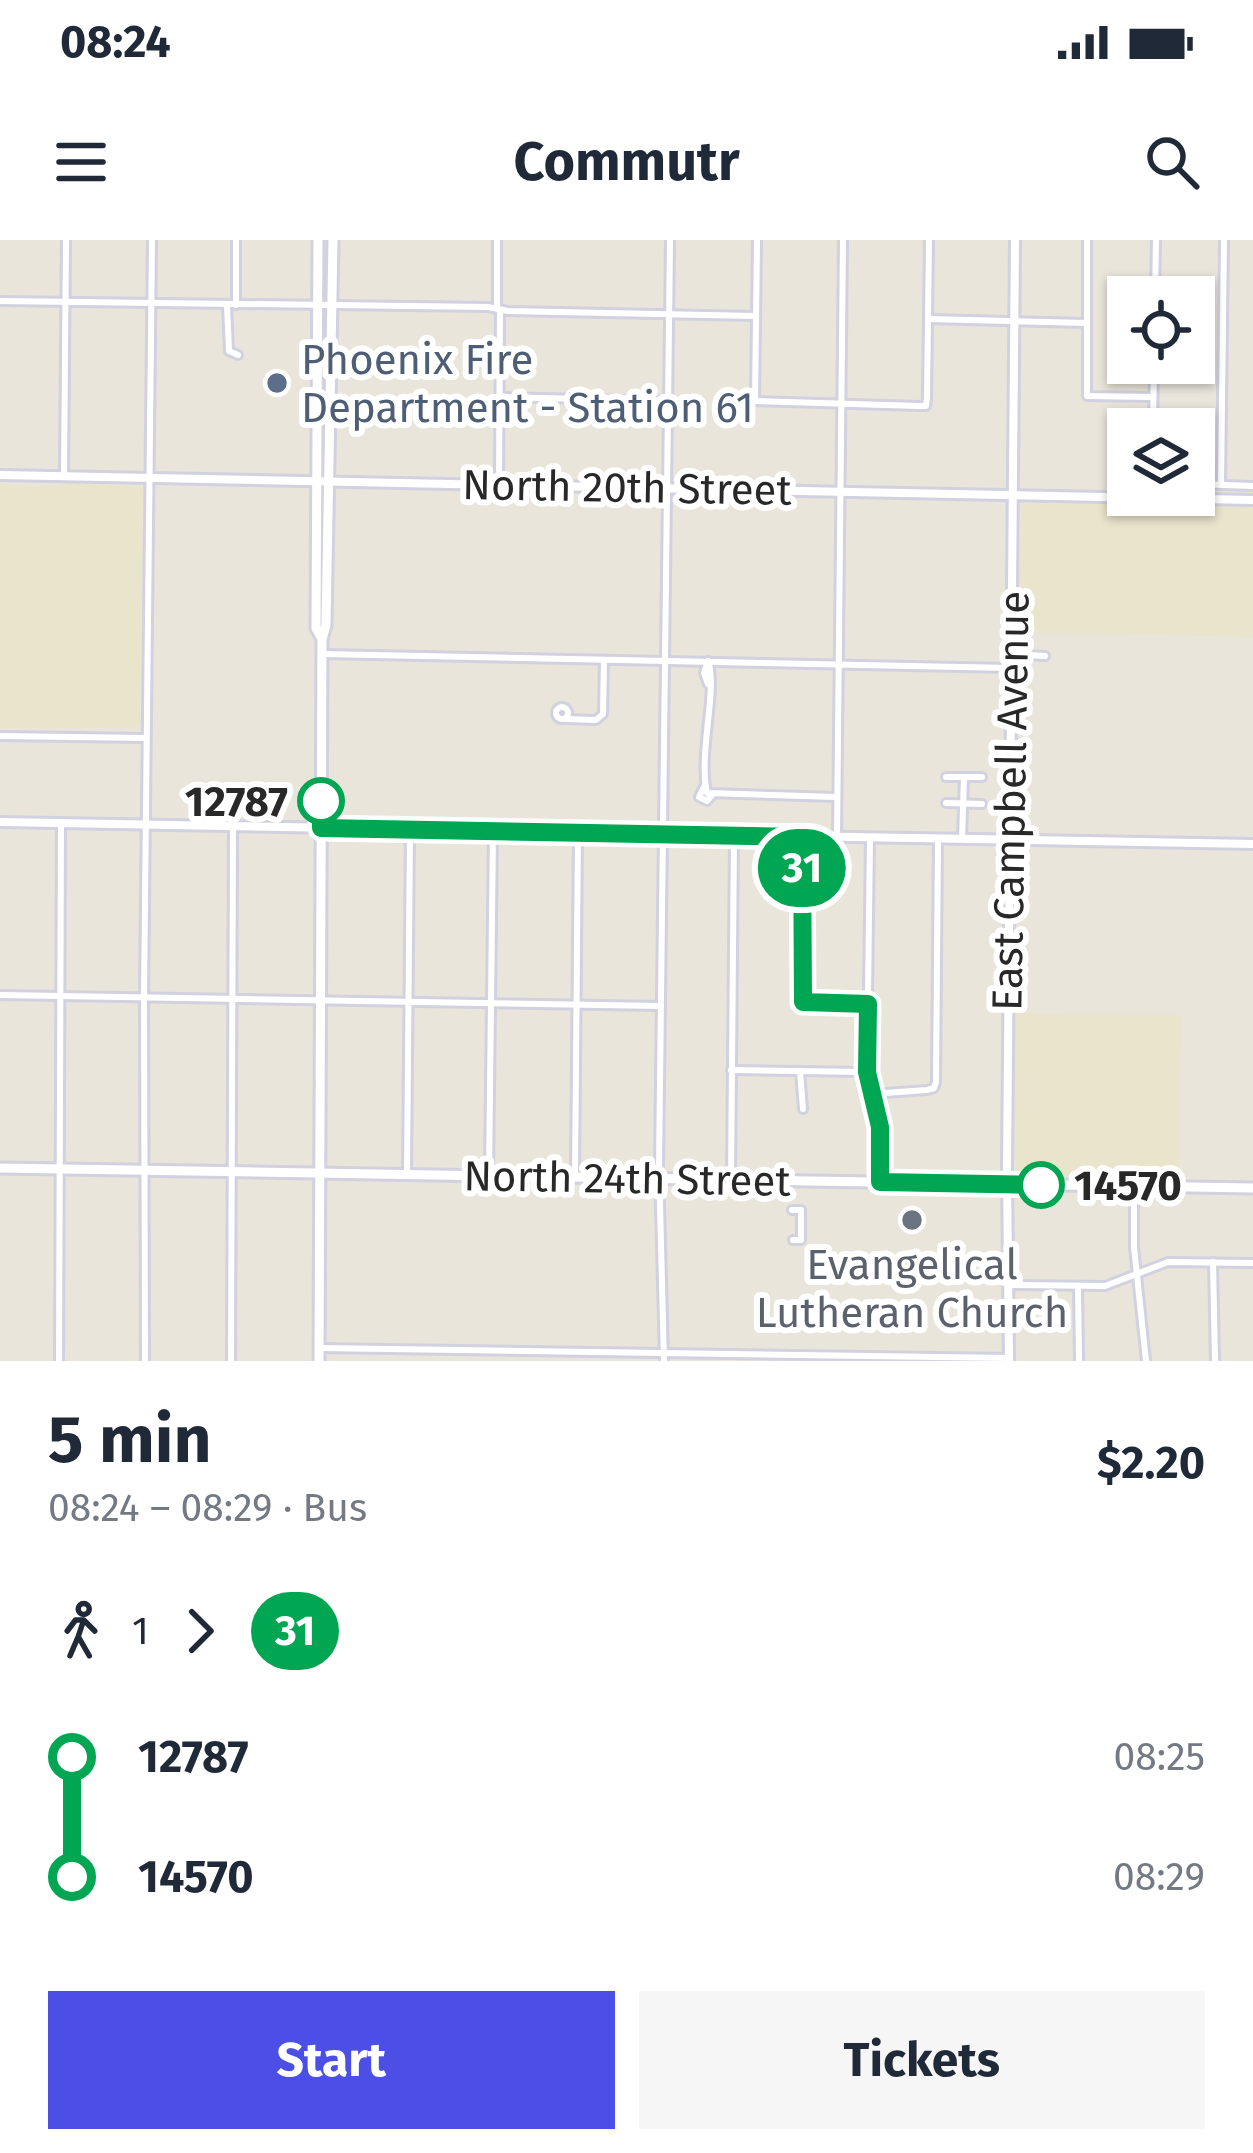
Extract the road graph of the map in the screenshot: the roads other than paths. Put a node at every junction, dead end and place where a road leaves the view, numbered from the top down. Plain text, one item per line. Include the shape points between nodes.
1 (66, 240) edge
2 (152, 240) edge
3 (236, 240) edge
4 (318, 240) edge
5 (333, 240) edge
6 (497, 240) edge
7 (670, 240) edge
8 (757, 240) edge
9 (843, 240) edge
10 (929, 240) edge
11 (1015, 240) edge
12 (1087, 240) edge
13 (1156, 240) edge
14 (1223, 240) edge
15 (1155, 276) edge
16 (0, 301) edge
17 (65, 302) junction
18 (152, 303) junction
19 (231, 305) junction
20 (331, 305) junction
21 (318, 306) junction
22 (499, 310) junction
23 (669, 314) junction
24 (755, 316) junction
25 (928, 319) junction
26 (1014, 321) junction
27 (1086, 322) junction
28 (238, 355) dead end
29 (1153, 384) edge
30 (1153, 397) junction
31 (500, 398) junction
32 (668, 401) junction
33 (841, 404) junction
34 (1153, 408) edge
35 (0, 475) edge
36 (64, 476) junction
37 (150, 478) junction
38 (316, 481) junction
39 (328, 481) junction
40 (499, 484) junction
41 (1215, 485) edge
42 (1221, 485) junction
43 (1253, 486) edge
44 (668, 488) junction
45 (840, 491) junction
46 (1012, 494) junction
47 (1107, 495) edge
48 (1215, 498) edge
49 (1253, 500) edge
50 (322, 639) junction
51 (322, 654) junction
52 (1027, 655) dead end
53 (1045, 656) dead end
54 (604, 660) junction
55 (667, 661) junction
56 (708, 662) junction
57 (838, 663) junction
58 (1012, 668) junction
59 (566, 718) dead end
60 (1025, 718) dead end
61 (1011, 719) junction
62 (0, 736) edge
63 (148, 738) junction
64 (946, 777) dead end
65 (964, 777) junction
66 (982, 777) dead end
67 (837, 797) junction
68 (946, 803) dead end
69 (963, 803) junction
70 (982, 804) dead end
71 (0, 822) edge
72 (61, 823) junction
73 (147, 824) junction
74 (233, 827) junction
75 (321, 828) junction
76 (410, 830) junction
77 (493, 831) junction
78 (578, 832) junction
79 (664, 834) junction
80 (734, 836) junction
81 (802, 837) junction
82 (837, 837) junction
83 (870, 838) junction
84 (938, 839) junction
85 (962, 839) junction
86 (1010, 840) junction
87 (1253, 844) edge
88 (1009, 900) junction
89 (1022, 900) dead end
90 (0, 995) edge
91 (58, 996) junction
92 (144, 998) junction
93 (231, 999) junction
94 (320, 1001) junction
95 (408, 1002) junction
96 (491, 1004) junction
97 (868, 1004) junction
98 (577, 1005) junction
99 (661, 1006) junction
100 (731, 1070) junction
101 (800, 1071) junction
102 (867, 1072) junction
103 (871, 1094) junction
104 (803, 1109) dead end
105 (0, 1168) edge
106 (57, 1169) junction
107 (143, 1170) junction
108 (230, 1172) junction
109 (318, 1173) junction
110 (407, 1174) junction
111 (489, 1175) junction
112 (575, 1177) junction
113 (659, 1178) junction
114 (731, 1179) junction
115 (880, 1182) junction
116 (1007, 1184) junction
117 (1134, 1186) junction
118 (1253, 1188) edge
119 (792, 1210) dead end
120 (793, 1240) dead end
121 (1213, 1262) junction
122 (1253, 1263) edge
123 (1136, 1273) junction
124 (1008, 1285) junction
125 (1078, 1286) junction
126 (319, 1348) junction
127 (406, 1349) junction
128 (491, 1351) junction
129 (577, 1357) edge
130 (664, 1357) edge
131 (752, 1358) edge
132 (836, 1358) edge
133 (921, 1359) edge
134 (1009, 1359) edge
135 (59, 1361) edge
136 (145, 1361) edge
137 (231, 1361) edge
138 (319, 1361) edge
139 (406, 1361) edge
140 (491, 1361) edge
141 (1079, 1361) edge
142 (1146, 1361) edge
143 (1215, 1361) edge

1 - 17 street
2 - 18 street
3 - 19 street
4 - 21 main road
5 - 20 main road
6 - 22 street
7 - 23 street
8 - 24 street
9 - 33 street
10 - 25 street
11 - 26 street, East Campbell Avenue
12 - 27 street
13 - 15 street
14 - 42 street
16 - 17 street
17 - 18 street
17 - 36 street
18 - 19 street
18 - 37 street
19 - 21 street
19 - 28 street via 226,344
20 - 21 street
20 - 22 street
20 - 39 main road
21 - 38 main road
22 - 23 street
22 - 31 street
23 - 24 street
23 - 32 street
24 - 33 street via 755,401
25 - 26 street
25 - 33 street via 926,406
26 - 27 street
26 - 46 street, East Campbell Avenue
27 - 30 street via 1087,396
29 - 30 street
30 - 34 street
31 - 32 street
31 - 40 street
32 - 44 street
33 - 45 street
35 - 36 street, North 20th Street
36 - 37 street, North 20th Street
37 - 38 street, North 20th Street
37 - 63 street
38 - 39 street, North 20th Street
38 - 50 main road
39 - 40 street, North 20th Street
39 - 50 main road
40 - 44 street, North 20th Street
41 - 42 street
42 - 43 street
44 - 45 street, North 20th Street
44 - 55 street
45 - 46 street, North 20th Street
45 - 57 street
46 - 47 street, North 20th Street
46 - 58 street, East Campbell Avenue
48 - 49 street, North 20th Street
50 - 51 main road
51 - 54 street
51 - 75 main road
52 - 53 street
54 - 55 street
54 - 59 street via 604,714
55 - 56 street
55 - 79 street
56 - 57 street
56 - 67 street via 704,785 712,795
57 - 58 street
57 - 67 street
58 - 61 street, East Campbell Avenue
60 - 61 street
61 - 86 street, East Campbell Avenue
62 - 63 street
63 - 73 street
64 - 65 street
65 - 66 street
65 - 69 street
67 - 82 street
68 - 69 street
69 - 70 street
69 - 85 street
71 - 72 street
72 - 73 street
72 - 91 street
73 - 74 street
73 - 92 street
74 - 75 street
74 - 93 street
75 - 76 street
75 - 94 main road
76 - 77 street
76 - 95 street
77 - 78 street
77 - 96 street
78 - 79 street
78 - 98 street
79 - 80 street
79 - 99 street
80 - 81 street
80 - 100 street
81 - 82 street
81 - 97 street via 803,1002
82 - 83 street
83 - 84 street
83 - 97 street
84 - 85 street
84 - 103 street via 934,1088
85 - 86 street
86 - 87 street
86 - 88 street, East Campbell Avenue
88 - 89 street
88 - 116 street, East Campbell Avenue
90 - 91 street
91 - 92 street
91 - 106 street
92 - 93 street
92 - 107 street
93 - 94 street
93 - 108 street
94 - 95 street
94 - 109 main road
95 - 96 street
95 - 110 street
96 - 98 street
96 - 111 street
97 - 102 street
98 - 99 street
98 - 112 street
99 - 113 street
100 - 101 street
100 - 114 street
101 - 102 street
101 - 104 street
102 - 103 street
103 - 115 street
105 - 106 main road, North 24th Street
106 - 107 main road, North 24th Street
106 - 135 street
107 - 108 main road, North 24th Street
107 - 136 street
108 - 109 main road, North 24th Street
108 - 137 street
109 - 110 main road, North 24th Street
109 - 126 main road
110 - 111 main road, North 24th Street
111 - 112 main road, North 24th Street
112 - 113 main road, North 24th Street
113 - 114 main road, North 24th Street
113 - 130 street
114 - 115 main road, North 24th Street
115 - 116 main road, North 24th Street
116 - 117 main road, North 24th Street
116 - 124 street, East Campbell Avenue
117 - 118 main road, North 24th Street
117 - 123 street
119 - 120 street via 801,1210 800,1240
121 - 122 street
121 - 123 street via 1168,1262
121 - 143 street
123 - 125 street
123 - 142 street
124 - 125 street
124 - 134 street, East Campbell Avenue
125 - 141 street
126 - 127 street
126 - 138 main road
127 - 128 street
127 - 139 street
128 - 129 street
128 - 140 street
129 - 130 street
130 - 131 street
131 - 132 street
132 - 133 street
133 - 134 street

